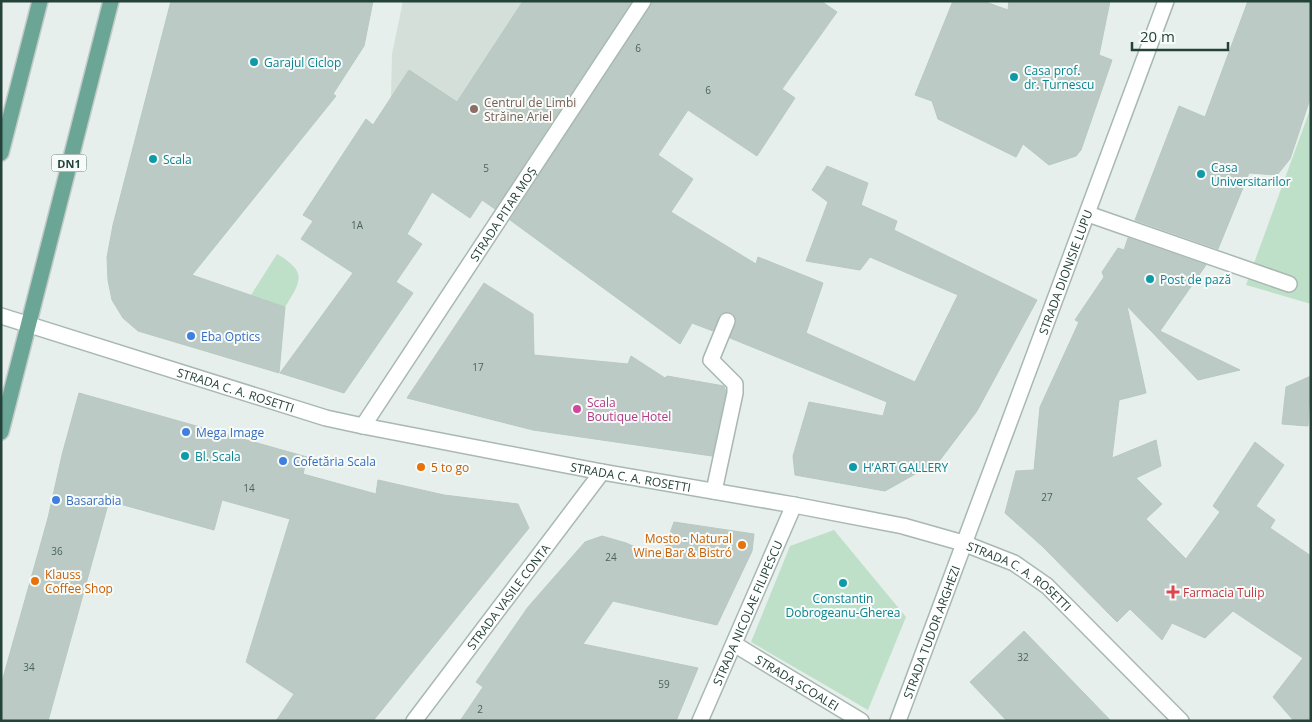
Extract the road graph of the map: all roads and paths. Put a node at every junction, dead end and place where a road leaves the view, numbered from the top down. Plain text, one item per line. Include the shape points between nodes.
1 (40, 1) edge
2 (111, 1) edge
3 (644, 1) edge
4 (1166, 1) edge
5 (1, 153) edge
6 (1088, 214) junction
7 (1289, 284) dead end
8 (1, 316) edge
9 (727, 321) dead end
10 (28, 326) junction
11 (363, 426) junction
12 (1, 432) edge
13 (602, 472) junction
14 (714, 491) junction
15 (794, 505) junction
16 (963, 543) junction
17 (734, 644) junction
18 (414, 721) edge
19 (700, 721) edge
20 (861, 721) edge
21 (898, 721) edge
22 (1181, 721) edge

1 - 5 main road
2 - 10 main road, DN1
3 - 11 street, STRADA PITAR MOȘ
4 - 6 street, STRADA DIONISIE LUPU
6 - 7 street
6 - 16 street, STRADA DIONISIE LUPU
8 - 10 street, STRADA C. A. ROSETTI
9 - 14 street via 712,360 735,384 735,393
10 - 11 street, STRADA C. A. ROSETTI via 326,418
10 - 12 main road, DN1
11 - 13 street, STRADA C. A. ROSETTI
13 - 14 street, STRADA C. A. ROSETTI
13 - 18 street, STRADA VASILE CONTA
14 - 15 street, STRADA C. A. ROSETTI
15 - 16 street, STRADA C. A. ROSETTI via 903,526
15 - 17 street, STRADA NICOLAE FILIPESCU
16 - 21 street, STRADA TUDOR ARGHEZI
16 - 22 street, STRADA C. A. ROSETTI via 1014,563 1048,586
17 - 19 street, STRADA NICOLAE FILIPESCU
17 - 20 street, STRADA ȘCOALEI

